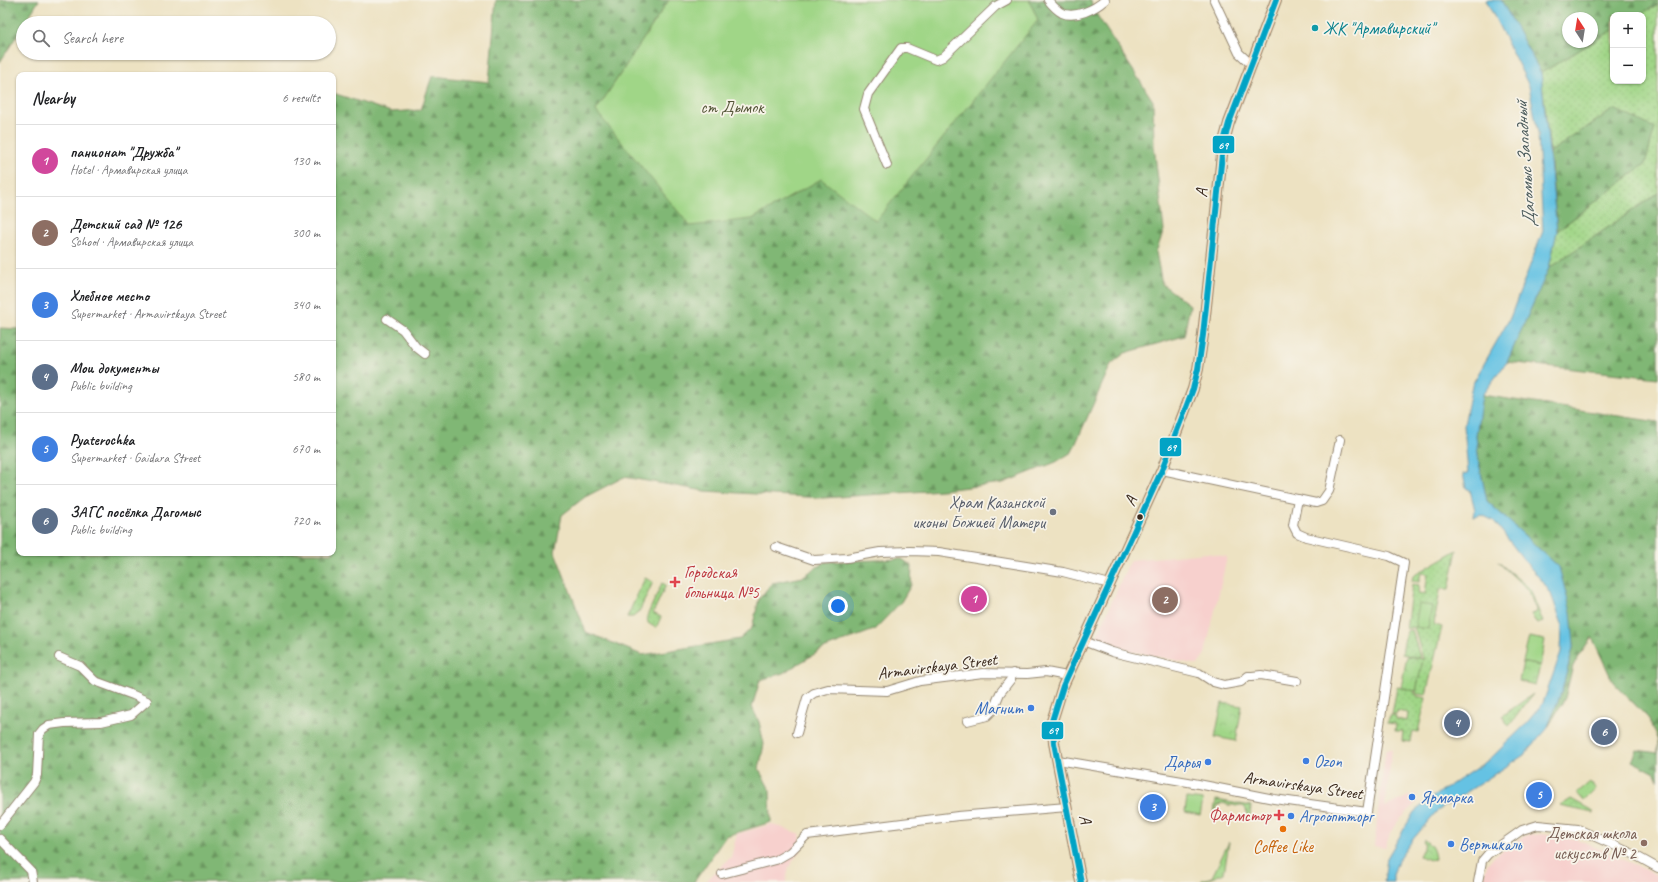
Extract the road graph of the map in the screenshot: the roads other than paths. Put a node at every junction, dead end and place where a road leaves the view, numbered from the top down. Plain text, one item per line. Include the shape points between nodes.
1 (1007, 0) edge
2 (1048, 0) edge
3 (1105, 0) edge
4 (1214, 0) edge
5 (1276, 0) edge
6 (1252, 65) junction
7 (888, 165) dead end
8 (387, 319) dead end
9 (425, 354) dead end
10 (1340, 440) dead end
11 (1162, 470) junction
12 (1298, 499) junction
13 (776, 547) dead end
14 (1110, 584) junction
15 (1083, 642) junction
16 (59, 657) dead end
17 (1013, 674) junction
18 (1067, 676) junction
19 (1297, 681) dead end
20 (967, 721) dead end
21 (796, 733) dead end
22 (1058, 760) junction
23 (1067, 807) junction
24 (0, 825) edge
25 (0, 839) edge
26 (1658, 868) edge
27 (722, 874) dead end
28 (33, 882) edge
29 (1077, 882) edge
30 (1081, 882) edge
31 (1478, 882) edge

1 - 7 street via 996,6 943,57 936,60 904,48 868,94 864,109
2 - 3 street via 1063,13 1073,15
4 - 6 street via 1239,53
5 - 6 main road
6 - 11 main road, A via 1223,145 1198,369 1193,389
8 - 9 street via 403,330
10 - 12 street via 1326,496 1316,503
11 - 12 street
11 - 14 main road, A
12 - 22 street, Armavirskaya Street via 1293,525 1297,533 1389,556 1404,563 1367,812 1274,799
13 - 14 street via 814,560 880,552 939,552 1063,572
14 - 15 main road, A
15 - 18 main road, A
15 - 19 street via 1112,652 1199,672 1213,682 1241,682 1248,676
16 - 24 street via 80,666 95,681 147,701 131,715 101,722 64,723 43,728 39,734 37,776
17 - 18 street, Armavirskaya Street via 1046,672
17 - 20 street, Armavirskaya Street via 1000,693 993,710 987,716
17 - 21 street, Armavirskaya Street via 983,673 928,680 887,691 828,690 814,693 807,698
18 - 22 main road, A via 1052,721
22 - 23 main road, A
23 - 27 street via 958,816 807,835 790,852 776,860
23 - 30 main road, A
25 - 28 street via 31,871
26 - 31 street via 1578,829 1538,825 1522,830 1488,854 1482,861
29 - 30 street

